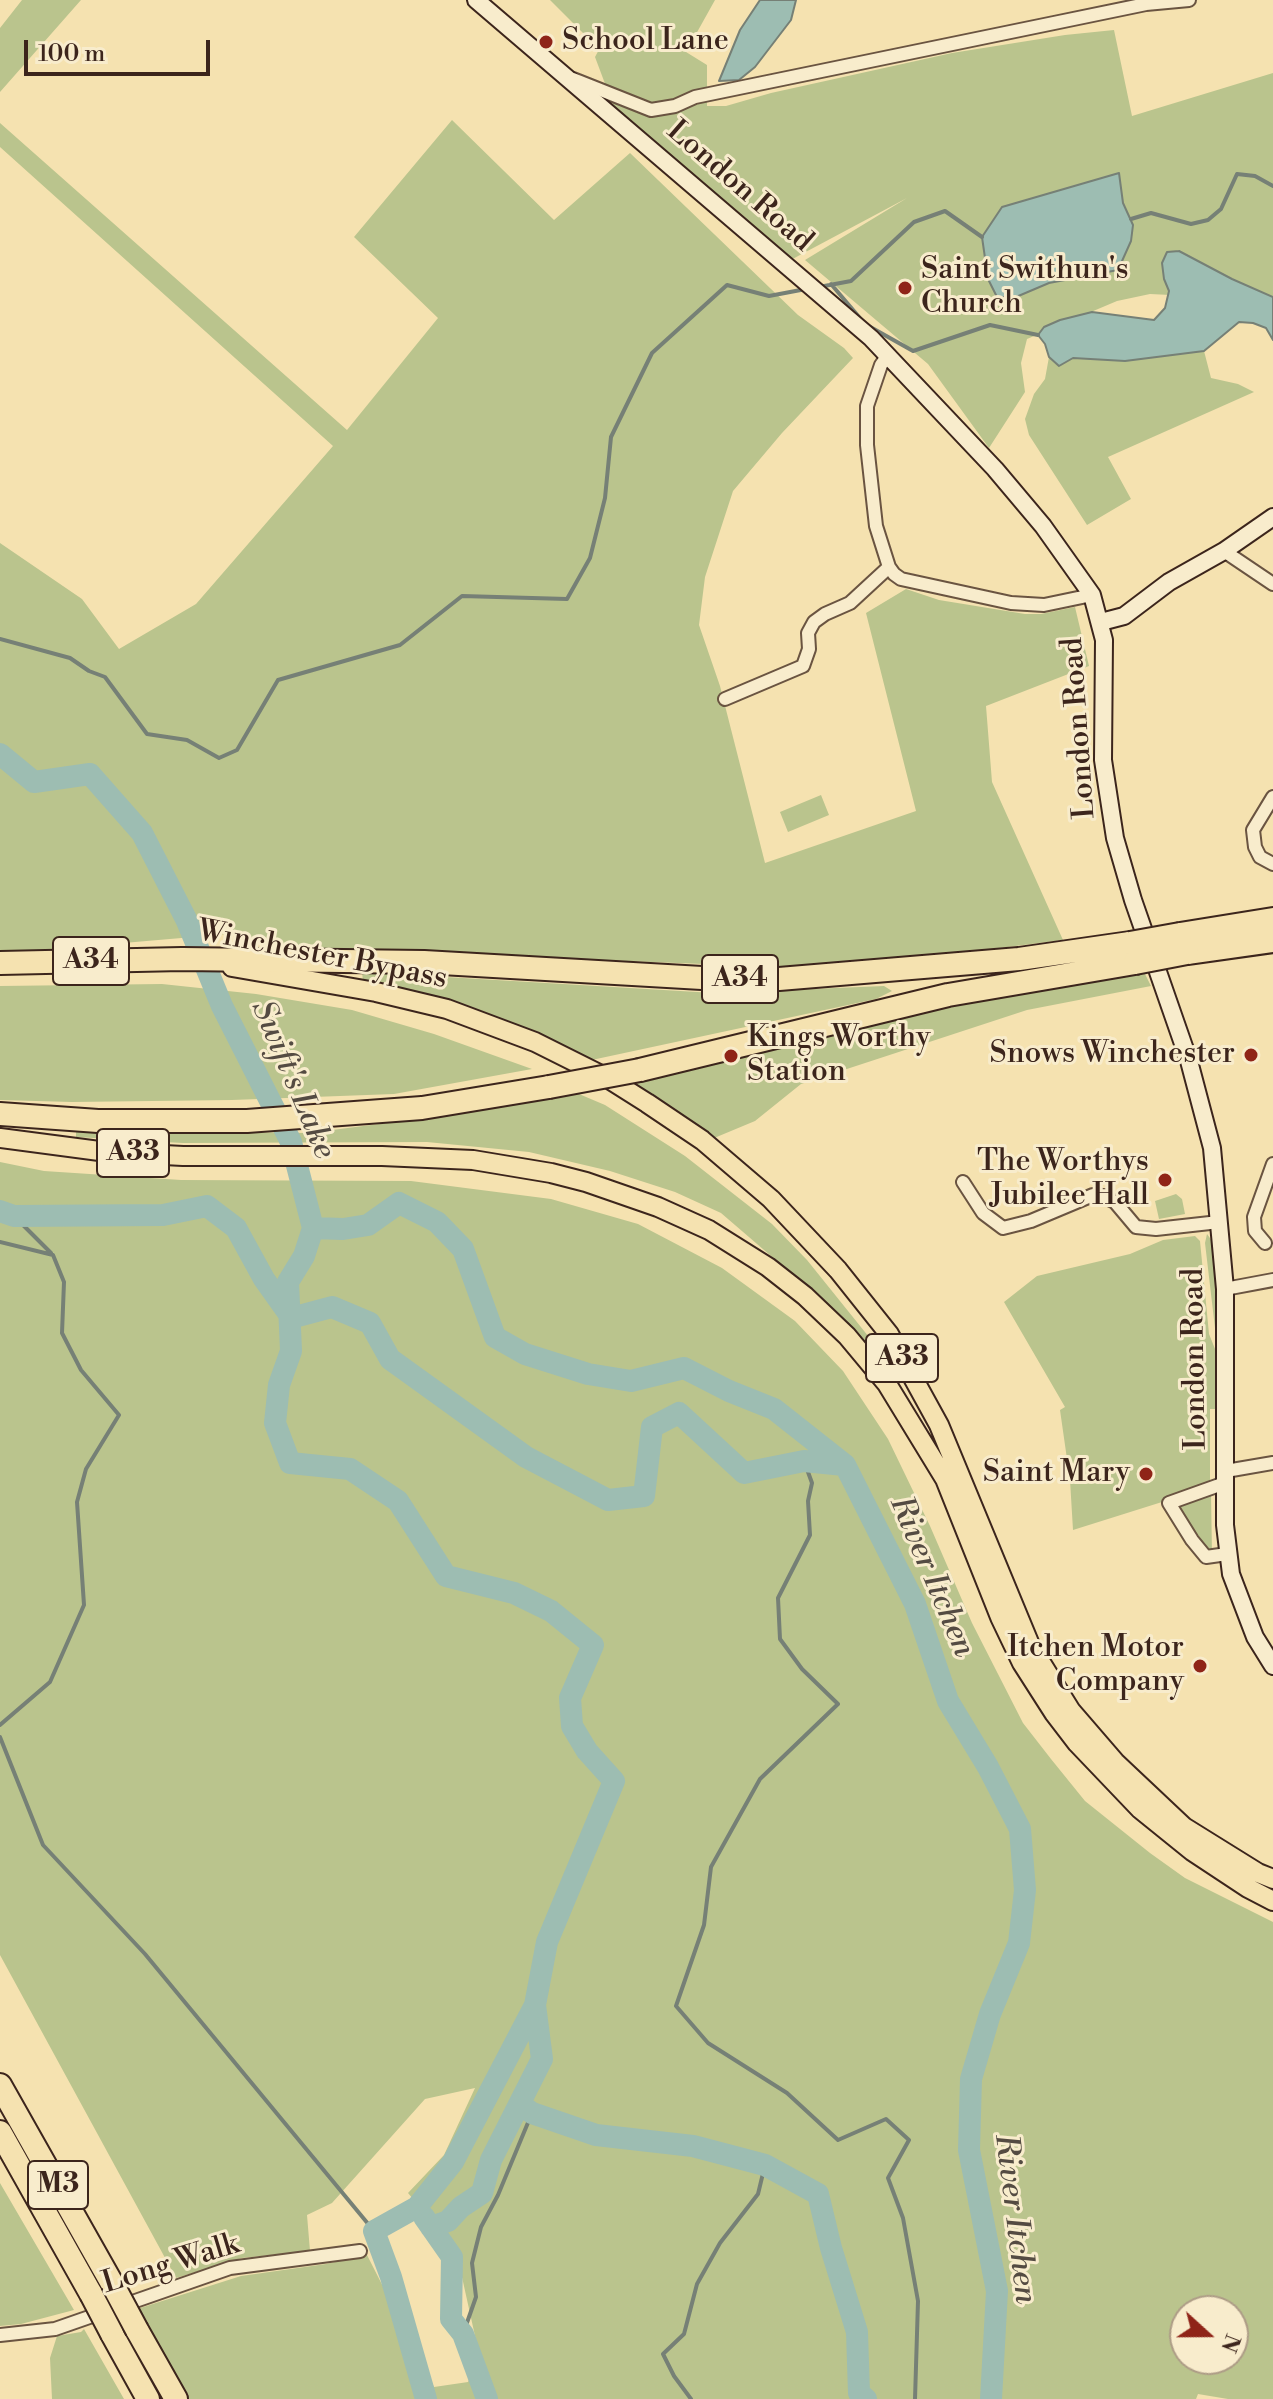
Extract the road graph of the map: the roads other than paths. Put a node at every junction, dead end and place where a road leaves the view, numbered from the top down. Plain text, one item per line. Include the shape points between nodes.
1 (476, 0) edge
2 (1189, 0) edge
3 (570, 79) junction
4 (888, 355) junction
5 (1273, 517) edge
6 (1224, 551) junction
7 (889, 567) junction
8 (1273, 584) edge
9 (1092, 595) junction
10 (1101, 622) junction
11 (725, 699) dead end
12 (1273, 797) edge
13 (1273, 864) edge
14 (1273, 919) edge
15 (1273, 941) edge
16 (1183, 944) junction
17 (1133, 953) junction
18 (0, 963) edge
19 (276, 968) junction
20 (0, 1114) edge
21 (0, 1138) edge
22 (1273, 1164) edge
23 (963, 1182) dead end
24 (1269, 1190) edge
25 (1219, 1222) junction
26 (1265, 1243) dead end
27 (1273, 1280) edge
28 (1225, 1289) junction
29 (1273, 1463) edge
30 (1225, 1477) junction
31 (1227, 1554) junction
32 (1273, 1666) edge
33 (1273, 1879) edge
34 (1273, 1901) edge
35 (0, 2085) edge
36 (0, 2132) edge
37 (360, 2251) dead end
38 (0, 2335) edge
39 (148, 2399) edge
40 (176, 2399) edge

1 - 3 main road, London Road
2 - 3 street via 1146,4 651,110
3 - 4 main road, London Road
4 - 7 street via 867,406 867,445 876,526
4 - 9 main road, London Road via 1002,477
5 - 6 main road
6 - 8 street
6 - 10 main road via 1124,616
7 - 9 street via 901,579 1011,603 1044,605
7 - 11 street via 850,603 814,622 803,666
9 - 10 main road, London Road
10 - 25 main road, London Road via 1103,760 1115,838 1203,1109
12 - 13 street via 1253,830 1260,857
14 - 16 highway, A34
15 - 16 highway, A34
16 - 17 highway, A34, bridge
17 - 19 highway, A34 via 779,979 424,962
17 - 20 highway, A34, bridge via 640,1070 422,1108 247,1121 98,1121
18 - 19 highway, Winchester Bypass / A34 via 182,959
19 - 33 main road, Winchester Bypass / A33 via 447,1009 535,1042 647,1103 702,1140 771,1199 889,1334 939,1425 1030,1645 1071,1711 1115,1762 1184,1827
21 - 34 main road, A33 via 183,1156 473,1160 574,1179 709,1230 793,1287 847,1336 887,1384 945,1479 1022,1663 1077,1743 1130,1800 1171,1834
22 - 24 street
23 - 25 street via 983,1213 1003,1228 1093,1195 1115,1202 1136,1227
24 - 26 street via 1254,1217 1255,1231
25 - 28 main road, London Road
27 - 28 street
28 - 30 main road, London Road
29 - 30 street
30 - 31 main road, London Road
30 - 31 street via 1169,1503 1206,1557
31 - 32 main road, London Road via 1242,1608
35 - 40 highway, M3, bridge
36 - 39 highway, M3, bridge
37 - 38 street, Long Walk via 230,2268 55,2329

